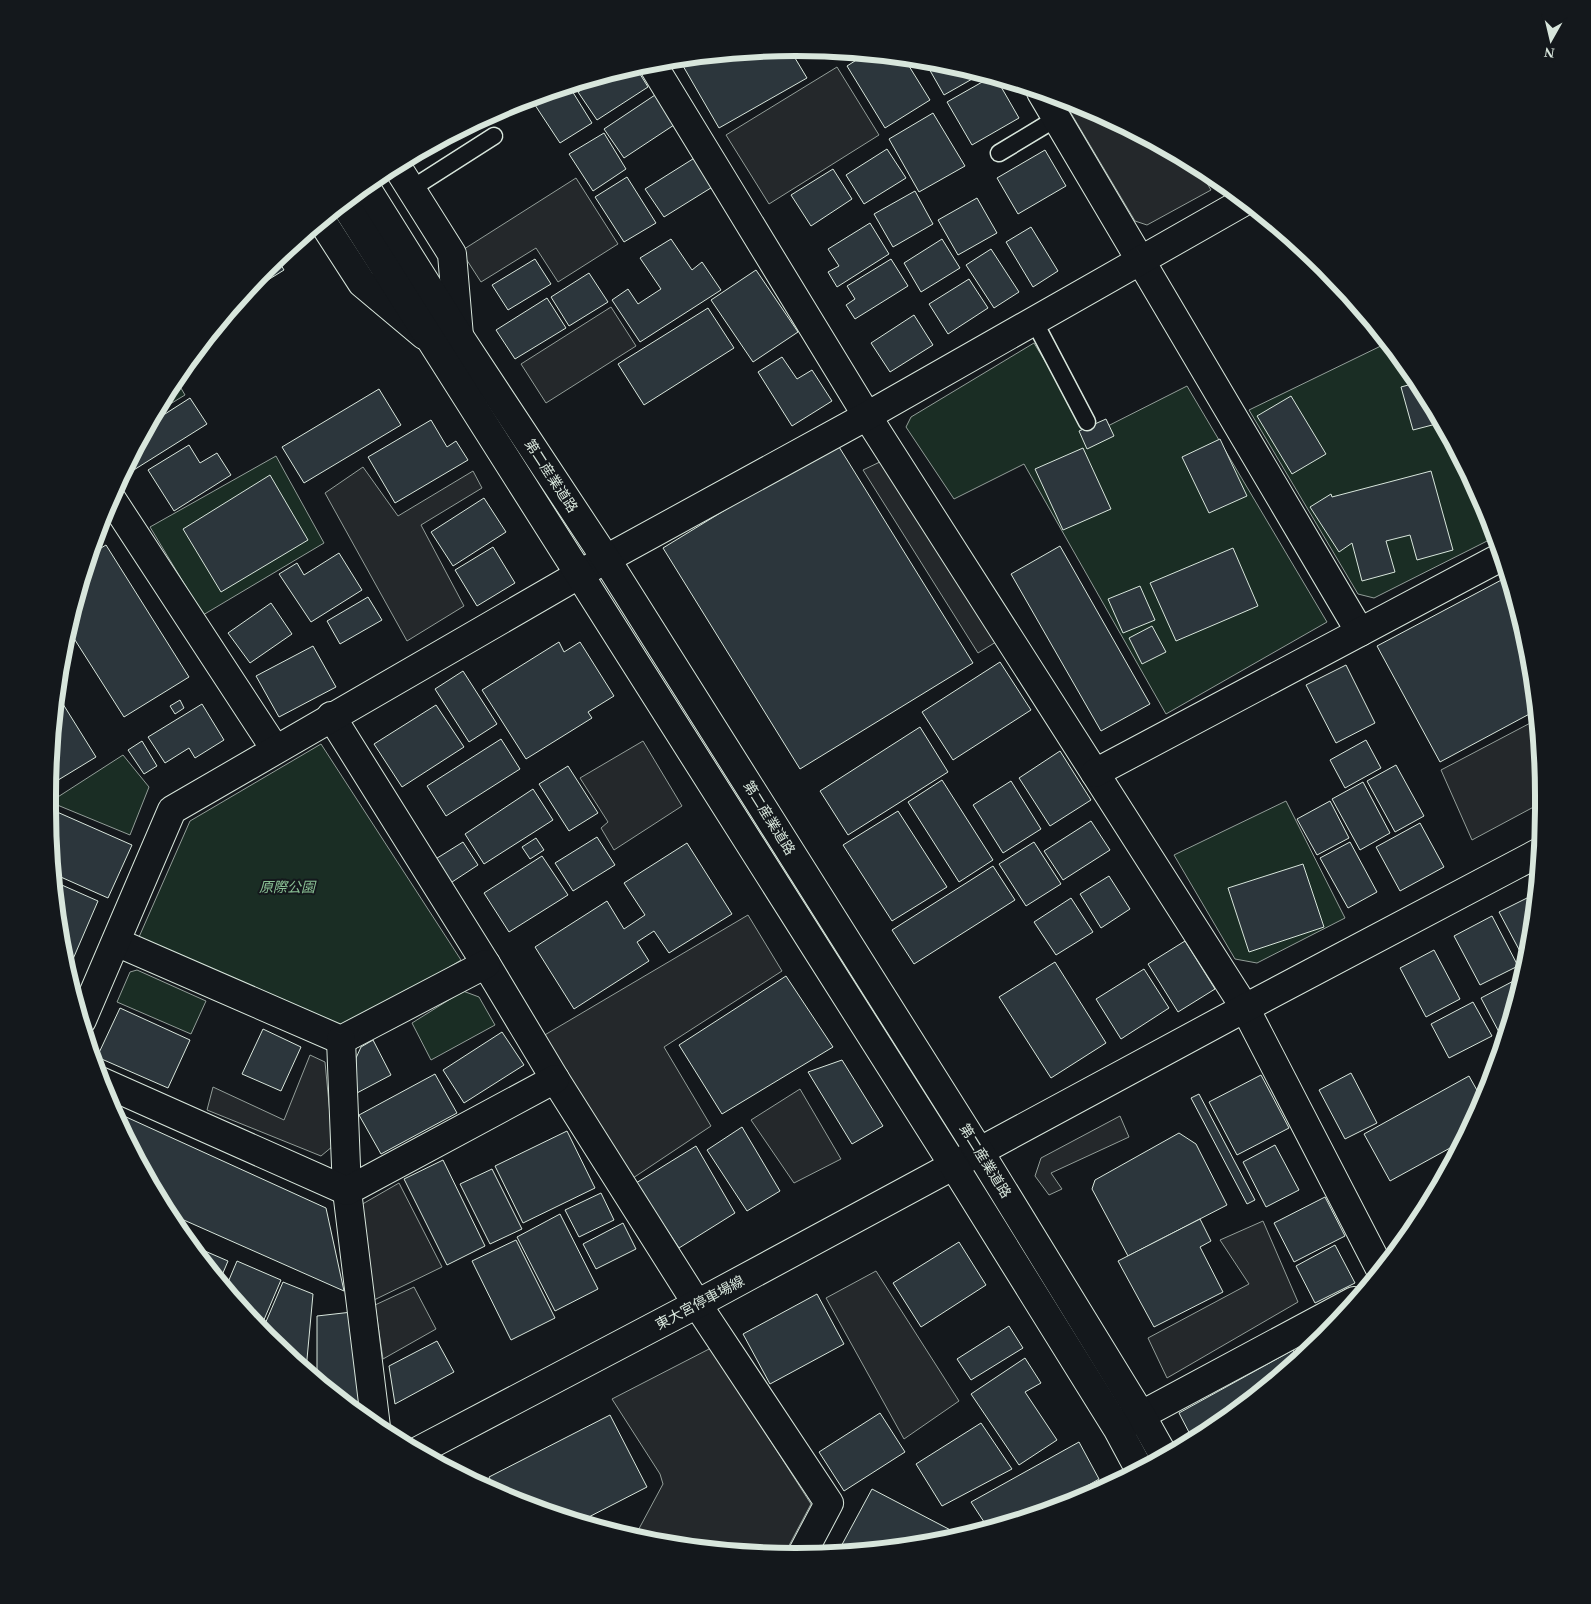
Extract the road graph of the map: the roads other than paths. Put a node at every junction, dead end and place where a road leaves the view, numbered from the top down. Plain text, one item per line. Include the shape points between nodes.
1 (655, 69) edge
2 (1046, 100) edge
3 (1057, 118) junction
4 (494, 136) dead end
5 (999, 154) dead end
6 (400, 171) edge
7 (411, 189) junction
8 (369, 192) edge
9 (1239, 204) edge
10 (347, 208) edge
11 (325, 226) edge
12 (1141, 261) junction
13 (1034, 321) junction
14 (459, 336) junction
15 (433, 342) junction
16 (867, 416) junction
17 (1087, 422) dead end
18 (116, 506) edge
19 (606, 559) junction
20 (1496, 559) edge
21 (579, 574) junction
22 (1360, 632) junction
23 (331, 716) junction
24 (275, 749) junction
25 (1095, 773) junction
26 (1533, 857) edge
27 (116, 942) junction
28 (486, 964) junction
29 (1245, 1008) junction
30 (85, 1013) edge
31 (341, 1040) junction
32 (555, 1079) junction
33 (111, 1087) edge
34 (980, 1151) junction
35 (954, 1166) junction
36 (347, 1191) junction
37 (1378, 1264) edge
38 (697, 1304) junction
39 (1338, 1309) edge
40 (1141, 1415) junction
41 (375, 1416) edge
42 (1117, 1428) junction
43 (424, 1448) edge
44 (1161, 1451) edge
45 (1136, 1464) edge
46 (805, 1548) edge

1 - 16 street
2 - 3 street
3 - 5 lane
3 - 12 street
4 - 7 lane
6 - 7 street
7 - 14 street via 452,254
8 - 14 street, 第二産業道路
9 - 12 street
10 - 15 street, 第二産業道路
11 - 15 street via 362,282
12 - 13 street
12 - 22 street
13 - 16 street
13 - 17 lane
14 - 19 street, 第二産業道路
15 - 21 street, 第二産業道路
16 - 19 street
16 - 25 street
18 - 24 street
19 - 21 street
19 - 34 street, 第二産業道路
20 - 22 street
21 - 23 street
21 - 35 street, 第二産業道路
22 - 25 street
23 - 24 street
23 - 28 street
24 - 27 street via 172,810
25 - 29 street
26 - 29 street, 東大宮停車場線
27 - 30 street
27 - 31 street
28 - 31 street
28 - 32 street
29 - 34 street, 東大宮停車場線
29 - 37 street
31 - 36 street
32 - 36 street
32 - 38 street
33 - 36 street
34 - 35 street, 東大宮停車場線
34 - 40 street, 第二産業道路
35 - 38 street, 東大宮停車場線
35 - 42 street, 第二産業道路
36 - 41 street
38 - 43 street, 東大宮停車場線
38 - 46 street via 829,1503
39 - 40 street
40 - 42 street
40 - 44 street, 第二産業道路
42 - 45 street, 第二産業道路

